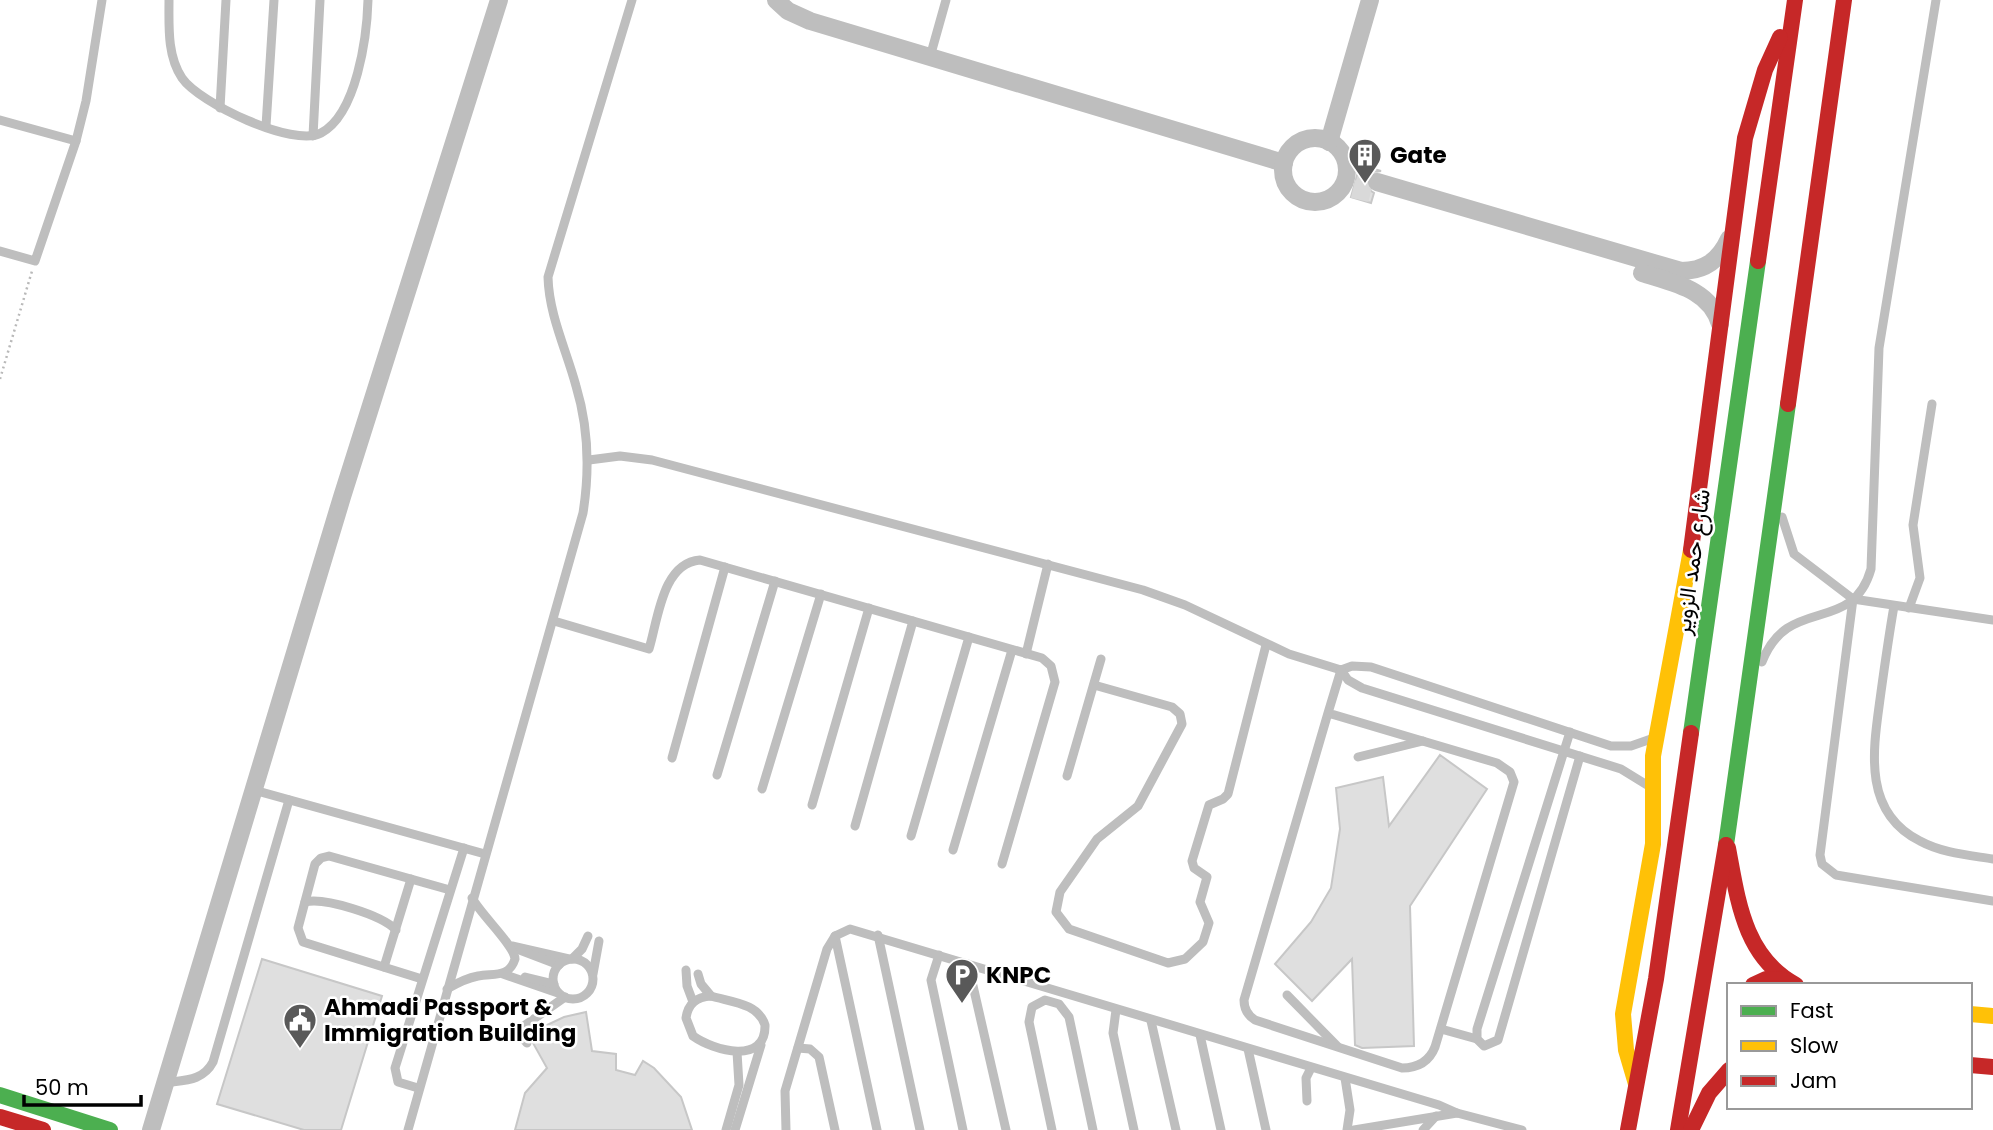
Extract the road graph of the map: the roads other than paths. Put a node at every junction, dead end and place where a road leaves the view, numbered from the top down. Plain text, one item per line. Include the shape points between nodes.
1 (102, 0) edge
2 (169, 0) edge
3 (226, 0) edge
4 (274, 0) edge
5 (320, 0) edge
6 (368, 0) edge
7 (491, 0) edge
8 (499, 0) edge
9 (632, 0) edge
10 (776, 0) edge
11 (946, 0) edge
12 (1370, 0) edge
13 (1843, 0) edge
14 (1936, 0) edge
15 (1794, 6) edge
16 (483, 45) junction
17 (930, 57) junction
18 (220, 108) junction
19 (0, 120) edge
20 (267, 126) junction
21 (313, 136) junction
22 (76, 141) junction
23 (1329, 142) junction
24 (1284, 163) junction
25 (1735, 219) junction
26 (0, 251) edge
27 (1721, 331) junction
28 (1932, 404) dead end
29 (1780, 456) junction
30 (589, 460) junction
31 (1048, 565) junction
32 (725, 566) junction
33 (775, 581) junction
34 (821, 594) junction
35 (1853, 599) junction
36 (1894, 606) junction
37 (869, 608) junction
38 (1909, 608) junction
39 (1993, 620) edge
40 (554, 621) junction
41 (913, 621) junction
42 (969, 638) junction
43 (1266, 645) junction
44 (1012, 650) junction
45 (1026, 654) junction
46 (1101, 659) dead end
47 (1341, 670) junction
48 (1094, 685) junction
49 (1328, 713) junction
50 (1744, 713) junction
51 (1570, 732) junction
52 (1656, 736) junction
53 (1423, 741) junction
54 (1564, 752) junction
55 (1580, 756) junction
56 (1358, 757) dead end
57 (672, 758) dead end
58 (717, 775) dead end
59 (1068, 776) dead end
60 (762, 789) dead end
61 (254, 790) junction
62 (1652, 791) junction
63 (289, 800) junction
64 (812, 805) dead end
65 (855, 826) dead end
66 (911, 836) dead end
67 (1726, 839) junction
68 (464, 848) junction
69 (953, 850) dead end
70 (485, 854) junction
71 (1993, 859) edge
72 (1002, 864) dead end
73 (411, 879) junction
74 (450, 890) junction
75 (472, 898) junction
76 (1993, 901) edge
77 (305, 902) junction
78 (396, 930) junction
79 (878, 935) junction
80 (588, 936) dead end
81 (835, 936) junction
82 (599, 941) dead end
83 (512, 946) junction
84 (939, 954) junction
85 (571, 959) junction
86 (968, 964) junction
87 (559, 965) junction
88 (384, 967) junction
89 (686, 970) dead end
90 (503, 974) junction
91 (698, 974) dead end
92 (593, 976) junction
93 (422, 979) junction
94 (1757, 983) edge
95 (1790, 983) edge
96 (447, 989) junction
97 (559, 992) junction
98 (1287, 995) dead end
99 (711, 996) junction
100 (693, 1002) junction
101 (1116, 1010) junction
102 (1972, 1014) edge
103 (1993, 1016) edge
104 (1151, 1021) junction
105 (1441, 1029) junction
106 (1200, 1035) junction
107 (1477, 1039) junction
108 (527, 1043) dead end
109 (761, 1045) junction
110 (1338, 1047) junction
111 (798, 1048) junction
112 (1248, 1049) junction
113 (737, 1052) junction
114 (1972, 1065) edge
115 (1993, 1067) edge
116 (1311, 1068) junction
117 (1727, 1071) edge
118 (1345, 1078) junction
119 (165, 1083) junction
120 (1637, 1087) junction
121 (418, 1088) junction
122 (0, 1095) edge
123 (1307, 1101) dead end
124 (1457, 1113) junction
125 (1436, 1116) junction
126 (0, 1118) edge
127 (43, 1130) edge
128 (110, 1130) edge
129 (151, 1130) edge
130 (408, 1130) edge
131 (726, 1130) edge
132 (735, 1130) edge
133 (786, 1130) edge
134 (835, 1130) edge
135 (877, 1130) edge
136 (920, 1130) edge
137 (963, 1130) edge
138 (1006, 1130) edge
139 (1052, 1130) edge
140 (1093, 1130) edge
141 (1135, 1130) edge
142 (1176, 1130) edge
143 (1221, 1130) edge
144 (1266, 1130) edge
145 (1347, 1130) edge
146 (1354, 1130) edge
147 (1423, 1130) edge
148 (1522, 1130) edge
149 (1628, 1130) edge
150 (1678, 1130) edge
151 (1691, 1130) edge

1 - 22 lane
2 - 18 lane via 176,67 195,93
3 - 18 lane
4 - 20 lane
5 - 21 lane
6 - 21 lane via 366,40 353,85 332,124
7 - 16 street
8 - 16 street
9 - 30 lane via 548,277 552,311 584,420
10 - 17 street via 810,22
11 - 17 lane
12 - 23 street
13 - 29 main road
14 - 35 lane via 1879,348 1872,561 1866,584
15 - 25 main road via 1749,119
15 - 120 main road, شارع حمد الزوير
16 - 61 street
17 - 24 street
18 - 20 lane
19 - 22 lane
20 - 21 lane via 291,136
22 - 26 lane via 35,261
23 - 24 street via 1303,141 1293,147
23 - 24 street via 1342,155 1349,180 1319,202 1297,197 1284,179
25 - 27 main road
25 - 27 street via 1726,246 1714,261 1681,271 1376,188 1679,285 1709,303
27 - 52 main road via 1686,582
28 - 38 lane via 1913,532 1920,578
29 - 35 lane via 1782,514 1794,554
29 - 50 main road
30 - 31 lane via 620,456 652,460
30 - 40 lane via 580,523
31 - 43 lane via 1164,597
31 - 45 lane
32 - 33 lane
32 - 40 lane via 692,561 674,572 649,649
32 - 57 lane
33 - 34 lane
33 - 58 lane
34 - 37 lane
34 - 60 lane
35 - 36 lane
35 - 50 lane via 1838,611 1782,630 1764,658
35 - 76 lane via 1822,864 1836,875
36 - 38 lane
36 - 71 lane via 1872,754 1879,793 1891,818 1920,842
37 - 41 lane
37 - 64 lane
38 - 39 lane
40 - 70 lane
41 - 42 lane
41 - 65 lane
42 - 44 lane
42 - 66 lane
43 - 47 lane
43 - 48 lane via 1228,794 1209,805 1192,861 1207,877 1200,902 1209,927 1196,951 1175,962 1152,960 1076,933 1056,912 1060,892 1100,834 1138,806 1181,724 1180,714 1172,707
44 - 45 lane
44 - 69 lane
45 - 72 lane via 1047,662 1055,682
46 - 48 lane
47 - 49 lane
47 - 51 lane via 1371,667
47 - 54 lane via 1362,688
48 - 59 lane
49 - 53 lane
49 - 110 lane via 1244,1004 1255,1020
50 - 67 main road
51 - 52 lane via 1621,747
51 - 54 lane
52 - 62 main road
53 - 56 lane
53 - 105 lane via 1502,765 1514,782
54 - 55 lane
54 - 107 lane
55 - 62 lane via 1630,773
55 - 107 lane via 1498,1040 1484,1046
61 - 63 lane
61 - 119 street
62 - 120 main road via 1653,844 1623,1014 1626,1050
63 - 68 lane
63 - 119 lane via 213,1062 196,1079
67 - 95 main road via 1748,933 1770,970
67 - 150 main road
68 - 70 lane
68 - 74 lane
70 - 75 lane
73 - 74 lane
73 - 77 lane via 325,856 315,864
73 - 78 lane
74 - 93 lane
75 - 83 lane via 485,920
75 - 96 lane
77 - 78 lane via 324,901 379,918
77 - 88 lane via 298,928 303,942
78 - 88 lane
79 - 81 lane via 850,929
79 - 84 lane
79 - 136 lane
80 - 85 lane
81 - 111 lane via 827,949
81 - 135 lane
82 - 92 lane
83 - 85 lane
83 - 87 lane
83 - 90 lane via 513,966
84 - 86 lane
84 - 137 lane via 931,980
85 - 87 lane
85 - 92 lane via 588,965
86 - 101 lane
86 - 138 lane
87 - 97 lane via 554,974
88 - 93 lane
89 - 100 lane
90 - 96 lane via 468,979
90 - 97 lane
91 - 99 lane
92 - 97 lane via 588,993 577,999
93 - 121 lane via 394,1072 398,1082
94 - 95 main road via 1766,979
96 - 121 lane
97 - 108 lane via 521,1028
98 - 110 lane
99 - 100 lane
99 - 109 lane via 760,1014 765,1025
100 - 113 lane via 685,1018 693,1035
101 - 104 lane
101 - 141 lane via 1113,1033
102 - 103 main road
104 - 106 lane
104 - 142 lane
105 - 107 lane
105 - 110 lane via 1428,1059 1410,1068
106 - 112 lane
106 - 143 lane
109 - 113 lane
109 - 132 lane
111 - 133 lane via 784,1097
111 - 134 lane via 810,1049 819,1057
112 - 116 lane
112 - 144 lane
113 - 131 lane via 738,1085
114 - 115 main road
116 - 118 lane
116 - 123 lane via 1306,1078
117 - 151 main road via 1709,1093
118 - 124 lane
118 - 145 lane via 1350,1110
119 - 129 street
120 - 149 main road, شارع حمد الزوير
121 - 130 lane
122 - 128 main road
124 - 125 lane
124 - 148 lane
125 - 146 lane
125 - 147 lane
126 - 127 main road
139 - 140 lane via 1029,1022 1031,1007 1045,1000 1059,1004 1069,1017

